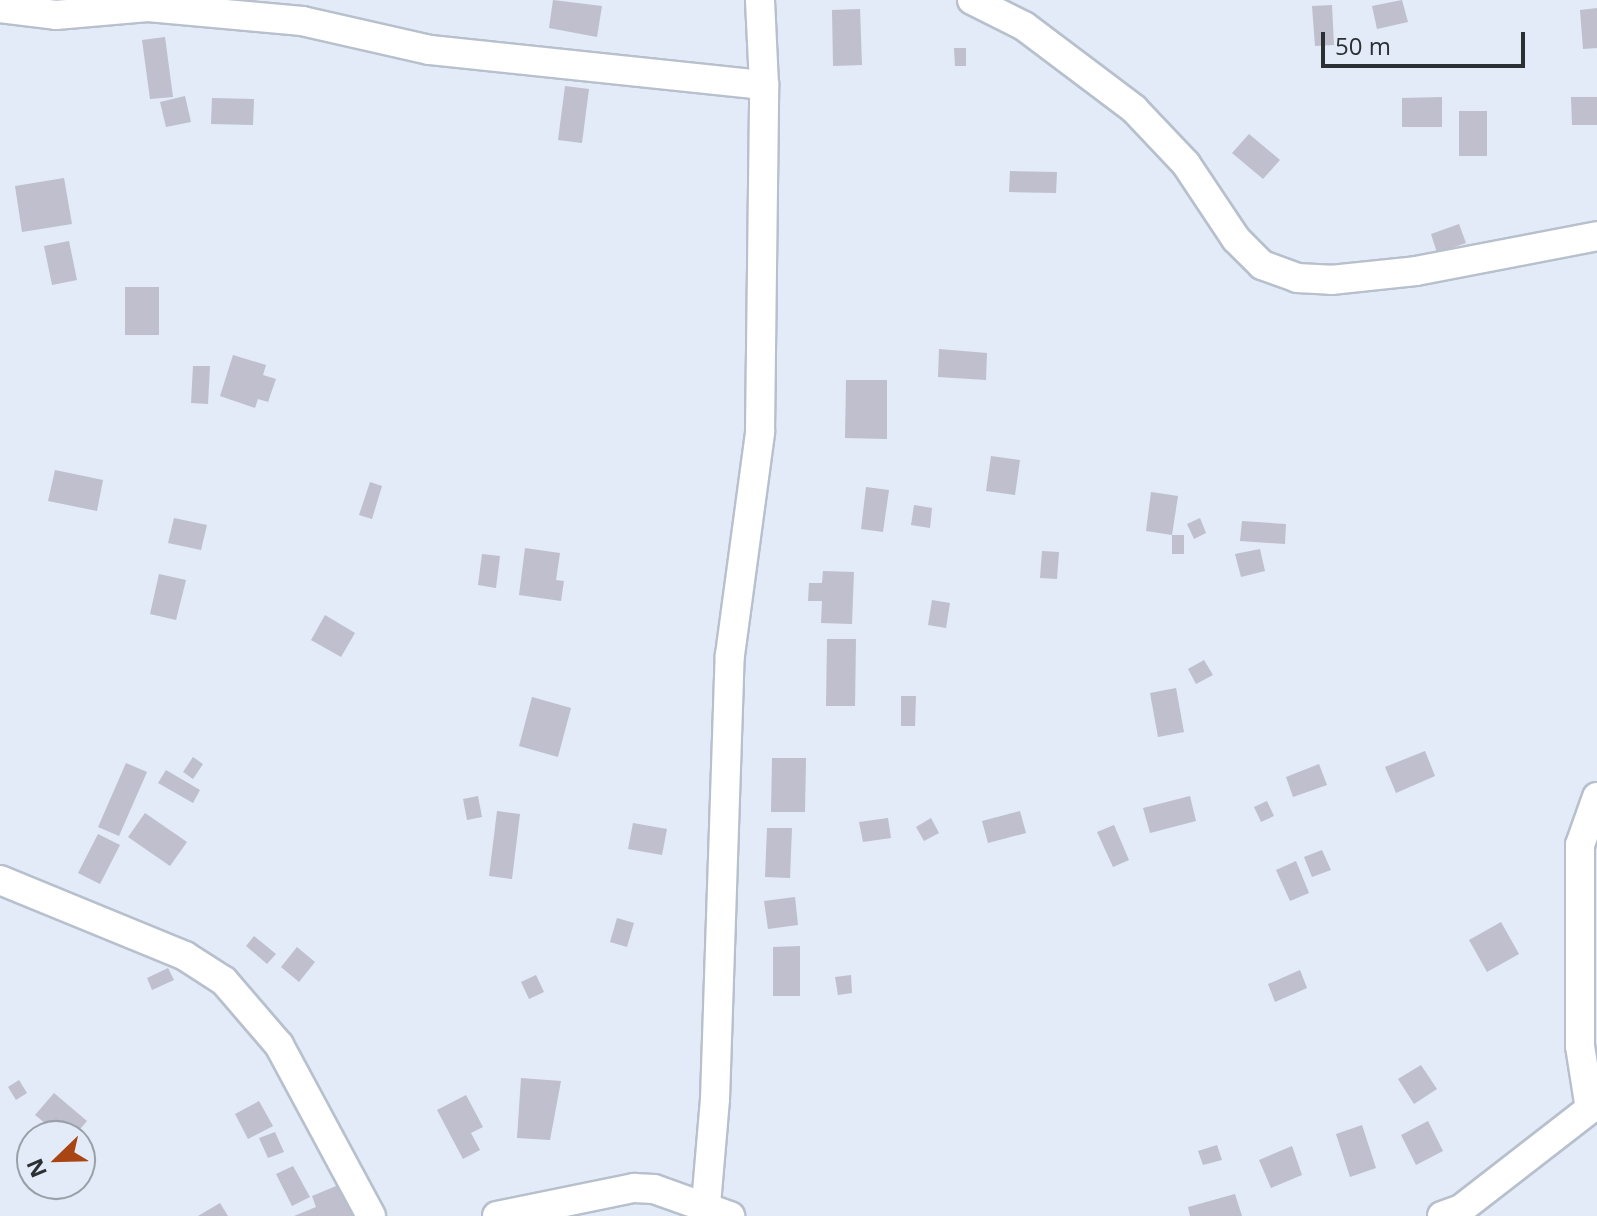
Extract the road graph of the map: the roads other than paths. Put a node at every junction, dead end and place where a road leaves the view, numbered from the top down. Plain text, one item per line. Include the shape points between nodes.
1 (760, 0) edge
2 (972, 0) edge
3 (0, 8) edge
4 (764, 85) junction
5 (1597, 236) edge
6 (1597, 797) edge
7 (0, 880) edge
8 (1451, 1213) edge
9 (713, 1214) edge
10 (371, 1216) edge
11 (497, 1216) edge
12 (1490, 1216) edge

1 - 4 street
2 - 5 street via 1024,26 1134,109 1186,164 1236,239 1262,265 1297,278 1331,280 1416,271
3 - 4 street via 56,15 148,7 302,21 430,50
4 - 9 street via 760,432 730,655
6 - 8 street via 1580,845 1580,1046 1590,1109
7 - 10 street via 185,956 224,981 279,1045
8 - 12 street
9 - 11 street via 654,1189 634,1188

